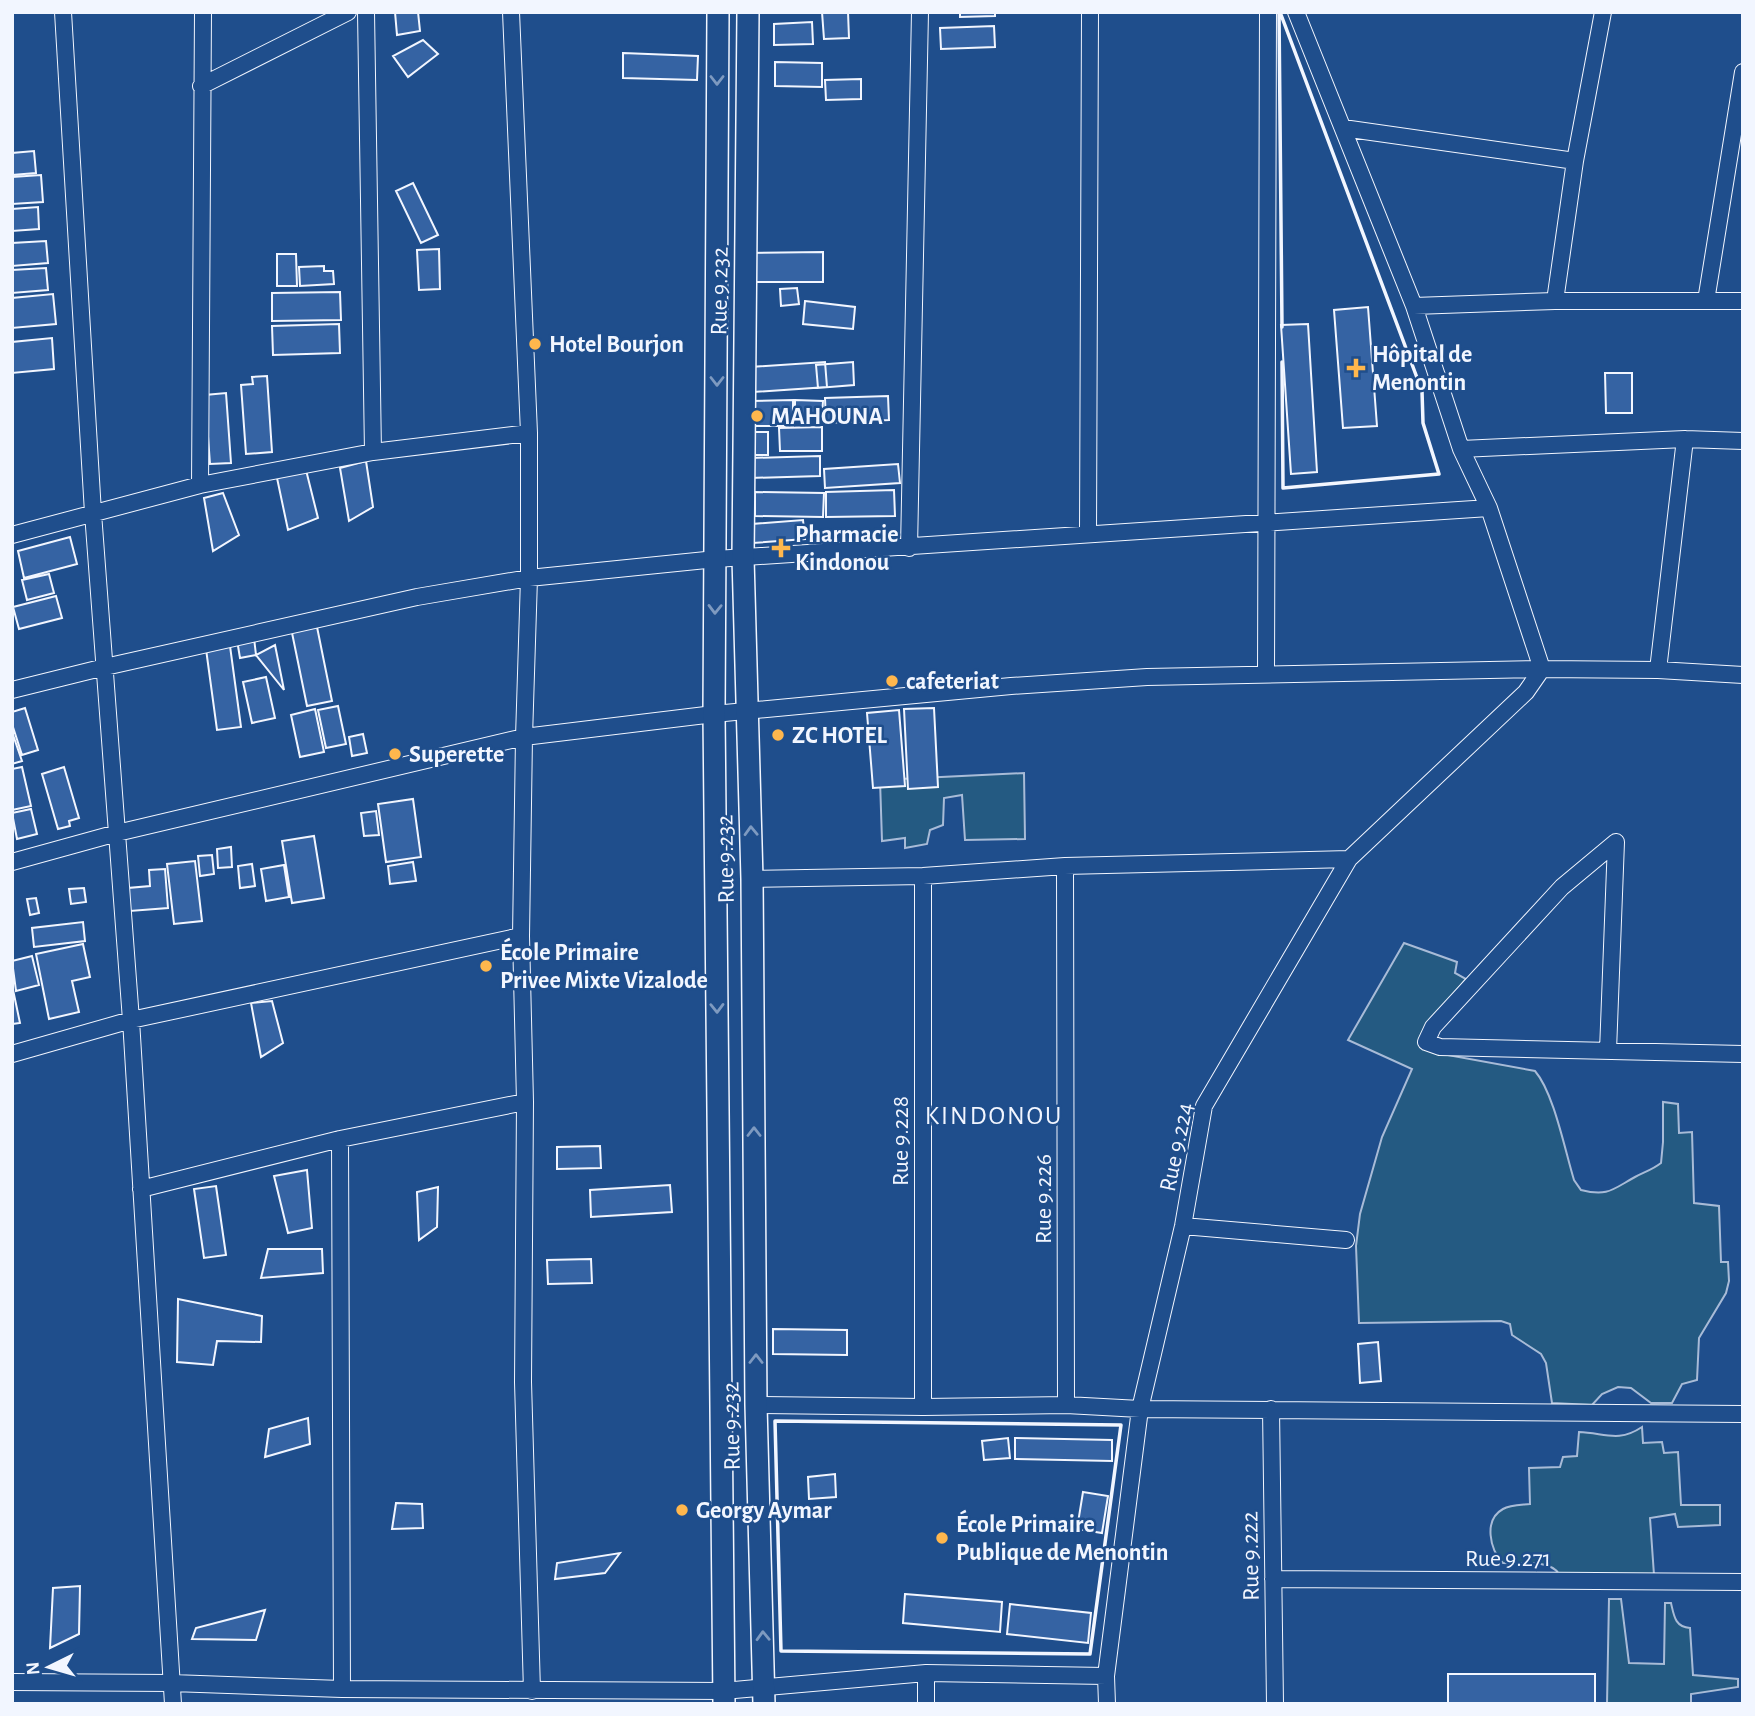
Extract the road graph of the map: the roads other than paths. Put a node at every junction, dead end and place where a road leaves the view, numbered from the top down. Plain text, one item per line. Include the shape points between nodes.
1 (64, 12) edge
2 (203, 12) edge
3 (348, 12) edge
4 (366, 12) edge
5 (511, 12) edge
6 (718, 12) edge
7 (748, 12) edge
8 (920, 12) edge
9 (1090, 12) edge
10 (1268, 12) edge
11 (1296, 12) edge
12 (1603, 12) edge
13 (1743, 72) edge
14 (201, 86) junction
15 (1343, 128) junction
16 (1575, 161) junction
17 (1555, 301) junction
18 (1706, 301) junction
19 (1743, 301) edge
20 (1415, 306) junction
21 (528, 433) junction
22 (1685, 439) junction
23 (1743, 442) edge
24 (1461, 449) junction
25 (373, 452) junction
26 (200, 485) junction
27 (1489, 508) junction
28 (93, 513) junction
29 (1266, 522) junction
30 (1088, 534) junction
31 (12, 535) edge
32 (909, 548) junction
33 (743, 558) junction
34 (716, 559) junction
35 (529, 578) junction
36 (105, 667) junction
37 (1542, 669) junction
38 (1658, 670) junction
39 (1266, 673) junction
40 (1743, 675) edge
41 (12, 691) edge
42 (748, 710) junction
43 (714, 713) junction
44 (524, 737) junction
45 (117, 833) junction
46 (1349, 859) junction
47 (12, 862) edge
48 (1065, 866) junction
49 (923, 876) junction
50 (752, 879) junction
51 (521, 936) junction
52 (131, 1020) junction
53 (1608, 1051) junction
54 (12, 1054) edge
55 (1743, 1054) edge
56 (525, 1102) junction
57 (340, 1139) junction
58 (141, 1189) junction
59 (1183, 1226) junction
60 (1346, 1240) dead end
61 (756, 1405) junction
62 (1066, 1405) junction
63 (923, 1407) junction
64 (1140, 1409) junction
65 (1271, 1409) junction
66 (1743, 1414) edge
67 (1273, 1579) junction
68 (1743, 1582) edge
69 (926, 1673) junction
70 (1106, 1676) junction
71 (12, 1682) edge
72 (172, 1684) junction
73 (342, 1689) junction
74 (532, 1691) junction
75 (764, 1695) edge
76 (724, 1697) edge
77 (173, 1704) edge
78 (926, 1704) edge
79 (1107, 1704) edge
80 (1275, 1704) edge

1 - 28 street
2 - 14 street
3 - 14 street
4 - 25 street
5 - 21 street
6 -> 34 street, Rue 9.232
7 - 33 street, Rue 9.232
8 - 32 street
9 - 30 street
10 - 29 street
11 - 15 street
12 - 16 street
13 - 18 street
14 - 26 street
15 - 16 street
15 - 20 street
16 - 17 street
17 - 18 street
17 - 20 street
18 - 19 street
20 - 24 street
21 - 25 street
21 - 35 street
22 - 23 street
22 - 24 street
22 - 38 street
24 - 27 street
25 - 26 street
26 - 28 street
27 - 29 street
27 - 37 street
28 - 31 street
28 - 36 street
29 - 30 street
29 - 39 street
30 - 32 street
32 - 33 street
33 - 34 street
33 - 42 street, Rue 9.232
34 - 35 street
34 -> 43 street, Rue 9.232
35 - 36 street via 417,597
35 - 44 street
36 - 41 street
36 - 45 street
37 - 38 street
37 - 39 street
37 - 46 street, Rue 9.224 via 1525,692
38 - 40 street
39 - 42 street via 1011,685
42 - 43 street
50 -> 42 street, Rue 9.232
43 - 44 street
43 -> 76 street, Rue 9.232
44 - 45 street
44 - 51 street
45 - 47 street
45 - 52 street
46 - 48 street
46 - 59 street, Rue 9.224 via 1204,1106
48 - 49 street
48 - 62 street, Rue 9.226
49 - 50 street
49 - 63 street, Rue 9.228
61 -> 50 street, Rue 9.232
51 - 52 street
51 - 56 street
52 - 54 street
52 - 58 street
53 - 53 street via 1609,1009 1616,842 1562,887 1433,1027 1426,1042 1440,1047
53 - 55 street
56 - 57 street
56 - 74 street via 523,1381
57 - 58 street
57 - 73 street
58 - 72 street
59 - 60 street
59 - 64 street, Rue 9.224
61 - 63 street
75 -> 61 street, Rue 9.232
62 - 63 street
62 - 64 street
64 - 65 street
64 - 70 street, Rue 9.224
65 - 66 street
65 - 67 street, Rue 9.222
67 - 68 street, Rue 9.271
67 - 80 street, Rue 9.222
69 - 70 street
69 - 75 street
69 - 78 street
70 - 79 street, Rue 9.224
71 - 72 street
72 - 73 street
72 - 77 street
73 - 74 street
74 - 76 street
75 - 76 street

